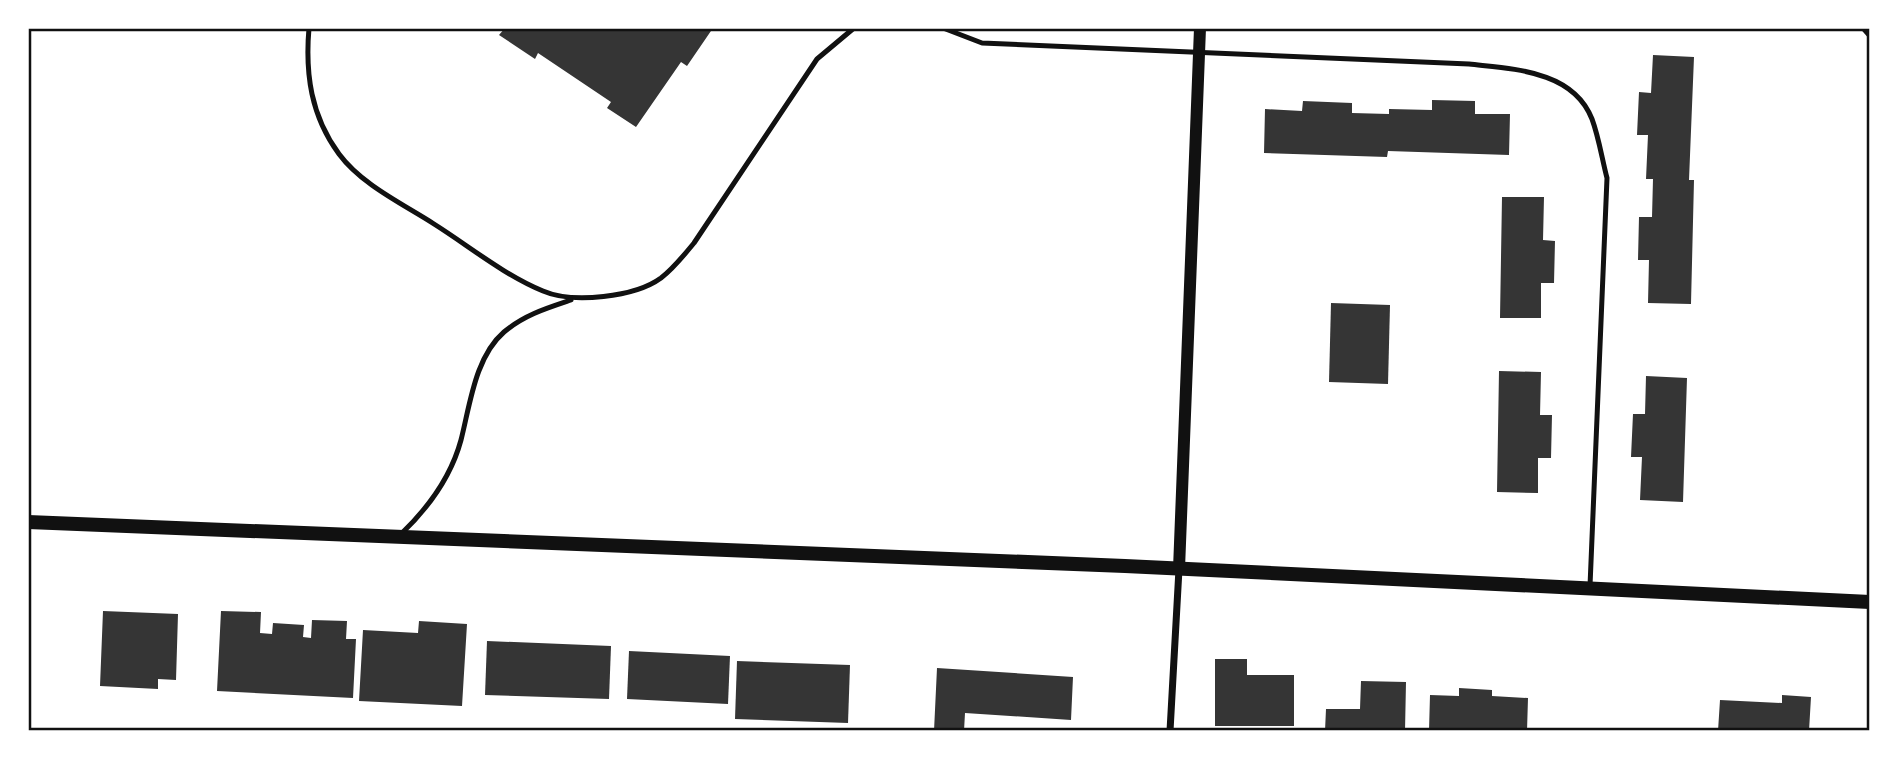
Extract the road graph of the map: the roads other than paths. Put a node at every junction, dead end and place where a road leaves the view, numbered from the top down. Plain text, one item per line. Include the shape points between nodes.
1 (309, 28) edge
2 (854, 28) edge
3 (943, 28) edge
4 (1200, 28) edge
5 (1863, 28) edge
6 (1870, 36) edge
7 (1199, 52) junction
8 (574, 299) junction
9 (28, 522) edge
10 (397, 537) junction
11 (1179, 569) junction
12 (1590, 589) junction
13 (1870, 603) edge
14 (1170, 731) edge

1 - 8 lane via 310,90 322,125 340,156 365,179 504,269 544,292
2 - 8 lane via 817,59 674,267 659,280 636,289
3 - 7 lane via 982,43
4 - 7 street
5 - 6 lane
7 - 11 street
7 - 12 lane via 1469,64 1538,72 1569,89 1591,117 1607,178
8 - 10 lane via 533,312 502,333 467,406 461,440 447,475 425,511
9 - 10 main road
10 - 11 main road
11 - 12 main road
11 - 14 street
12 - 13 main road

